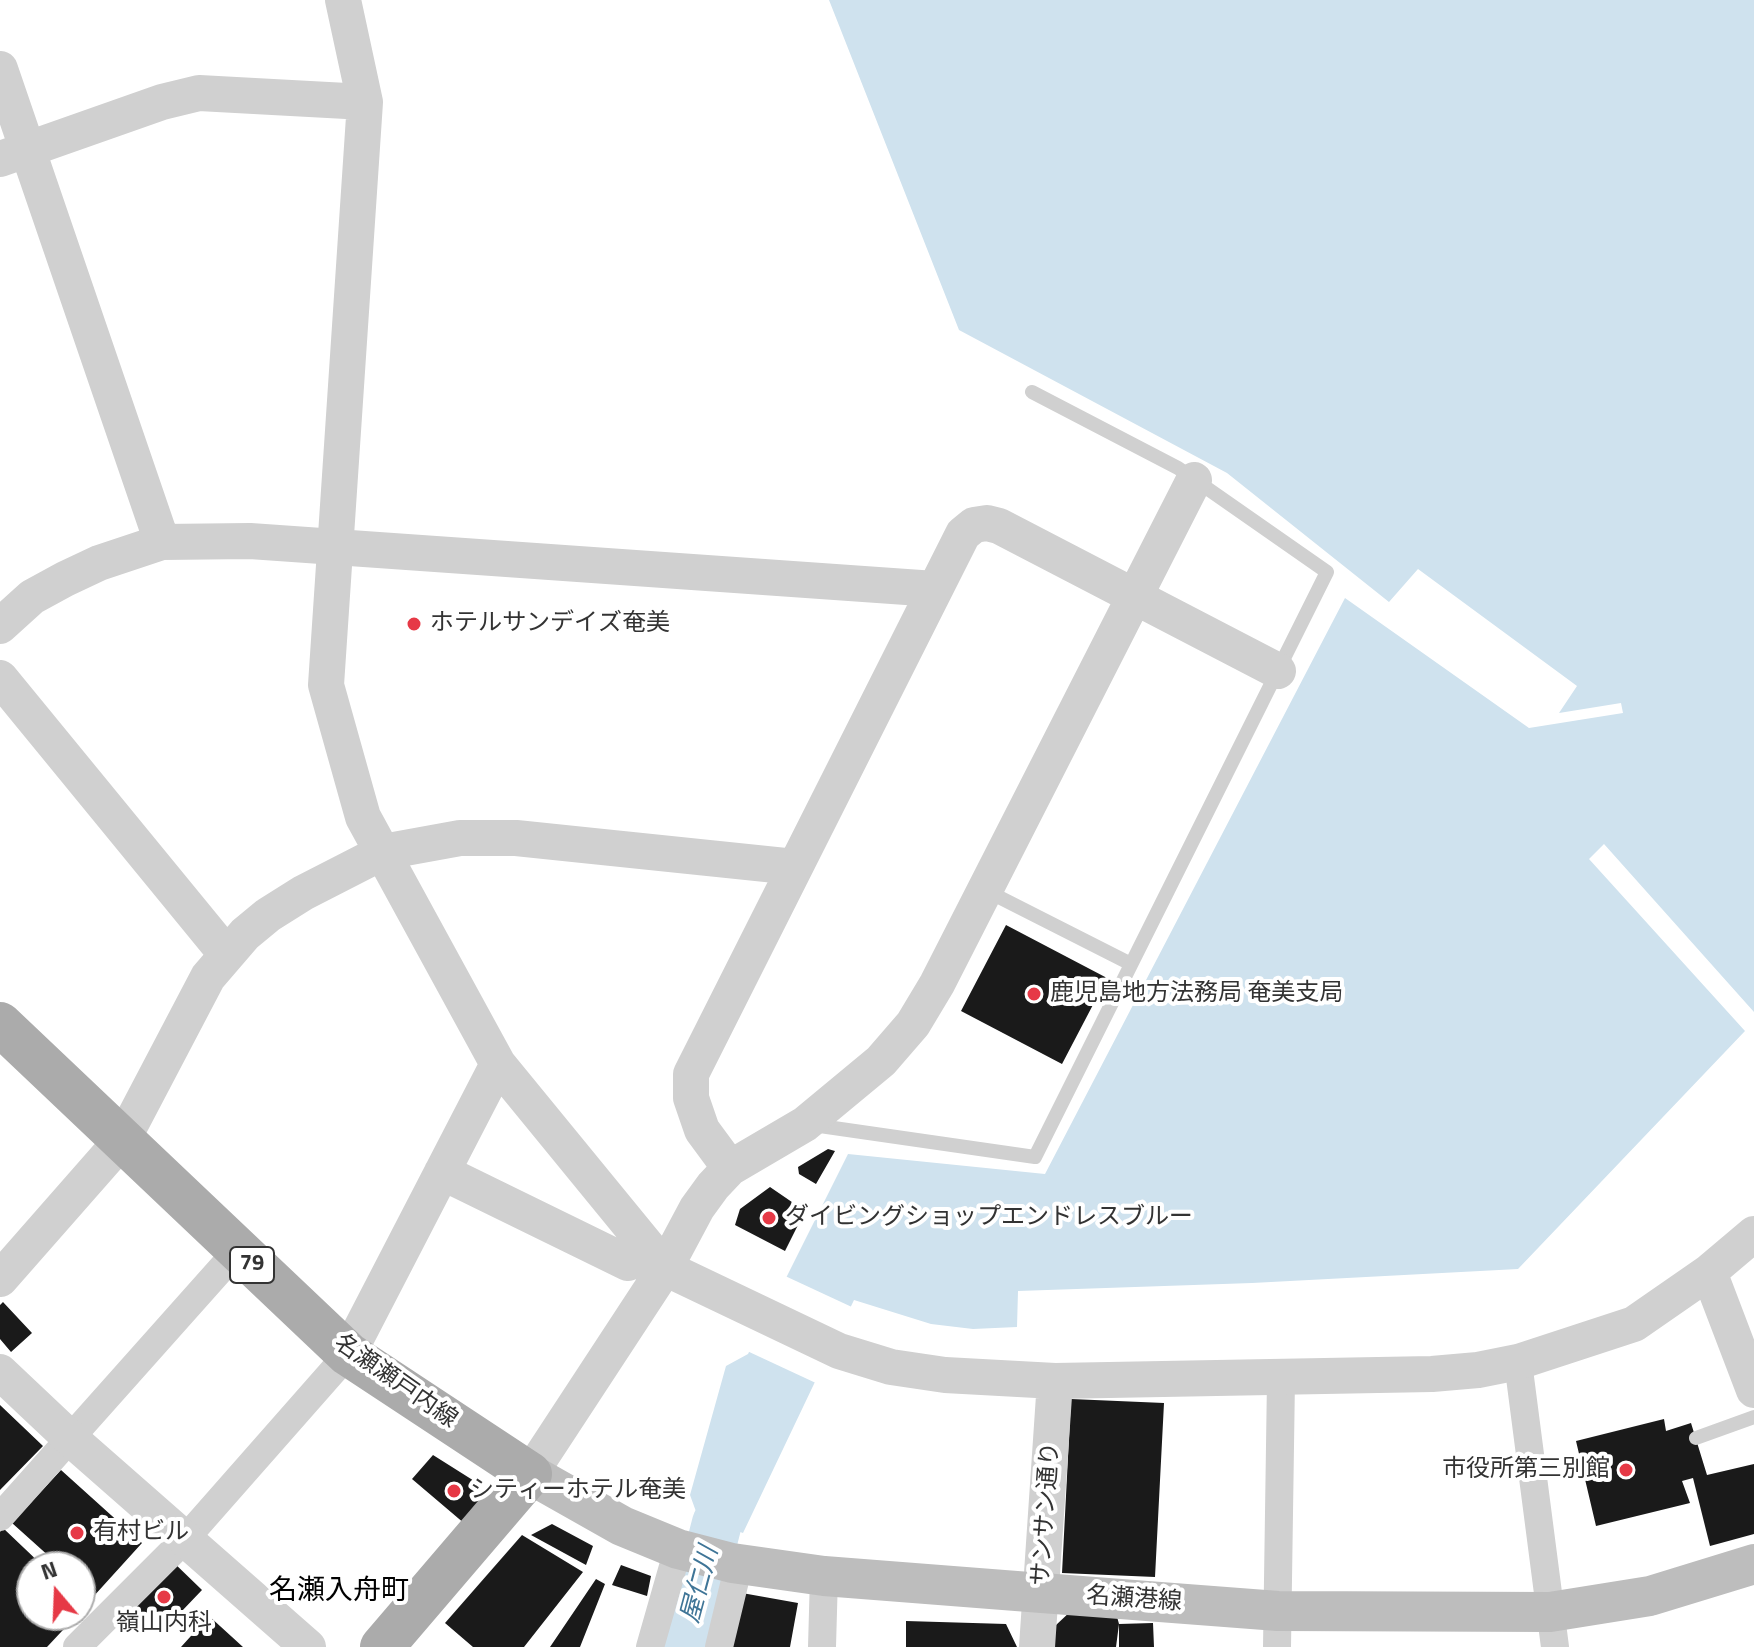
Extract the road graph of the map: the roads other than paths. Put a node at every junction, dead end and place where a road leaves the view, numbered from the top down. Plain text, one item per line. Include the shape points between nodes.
1 (343, 0) edge
2 (0, 69) edge
3 (365, 102) junction
4 (14, 154) edge
5 (1032, 392) dead end
6 (1194, 480) junction
7 (162, 542) junction
8 (335, 547) junction
9 (935, 589) junction
10 (1133, 596) junction
11 (0, 626) edge
12 (1278, 671) junction
13 (0, 678) edge
14 (383, 852) junction
15 (795, 867) junction
16 (985, 890) junction
17 (227, 955) junction
18 (1131, 964) junction
19 (0, 1024) edge
20 (498, 1064) junction
21 (805, 1124) junction
22 (123, 1139) junction
23 (730, 1168) junction
24 (442, 1172) junction
25 (1754, 1234) edge
26 (237, 1251) junction
27 (628, 1263) dead end
28 (665, 1268) junction
29 (1709, 1272) junction
30 (0, 1279) edge
31 (348, 1354) junction
32 (1518, 1362) junction
33 (0, 1372) edge
34 (1281, 1379) junction
35 (1055, 1381) junction
36 (1754, 1390) edge
37 (1754, 1417) edge
38 (1696, 1438) dead end
39 (71, 1439) junction
40 (530, 1474) junction
41 (0, 1517) edge
42 (186, 1538) junction
43 (683, 1551) junction
44 (735, 1564) junction
45 (1754, 1564) edge
46 (824, 1576) junction
47 (1042, 1593) junction
48 (1278, 1629) edge
49 (1552, 1630) edge
50 (77, 1647) edge
51 (308, 1647) edge
52 (382, 1647) edge
53 (650, 1647) edge
54 (719, 1647) edge
55 (822, 1647) edge
56 (1037, 1647) edge

1 - 3 street
2 - 4 street
3 - 4 street via 199,93
3 - 8 street
4 - 7 street
5 - 6 lane
6 - 10 street
6 - 12 lane via 1327,572
7 - 8 street
7 - 11 street via 65,579 32,597
8 - 9 street
8 - 14 street via 326,685 363,817
9 - 10 street via 963,534 987,523
9 - 15 street
10 - 12 street
10 - 16 street
12 - 18 lane
13 - 17 street
14 - 15 street via 460,838 516,838
14 - 17 street via 268,915
14 - 20 street
15 - 23 street via 691,1074 691,1098 702,1130
16 - 18 lane
16 - 21 street via 913,1024 881,1061
17 - 22 street via 193,1003
18 - 21 lane via 1035,1157
19 - 22 main road, 名瀬瀬戸内線 / 79
20 - 24 street
20 - 28 street
21 - 23 street
22 - 26 main road, 名瀬瀬戸内線 / 79
22 - 30 street
23 - 28 street via 697,1208
24 - 27 street
24 - 31 street
25 - 29 street
26 - 31 main road, 名瀬瀬戸内線 / 79
26 - 39 street
28 - 35 street via 839,1351 891,1367
28 - 40 street
29 - 32 street via 1634,1324
29 - 36 street
31 - 40 main road, 名瀬瀬戸内線 / 79
31 - 42 street
32 - 34 street via 1432,1374
32 - 49 street
33 - 39 street
34 - 35 street
34 - 48 street
35 - 47 street, サンサン通り
37 - 38 lane
39 - 41 street
39 - 42 street
40 - 43 main road, 名瀬港線 via 622,1526
40 - 52 main road
42 - 50 street
42 - 51 street
43 - 44 main road, 名瀬港線
43 - 53 street
44 - 46 main road, 名瀬港線
44 - 54 street
45 - 49 main road, 名瀬港線
46 - 47 main road, 名瀬港線
46 - 55 street
47 - 48 main road, 名瀬港線
47 - 56 street, サンサン通り
48 - 49 main road, 名瀬港線

